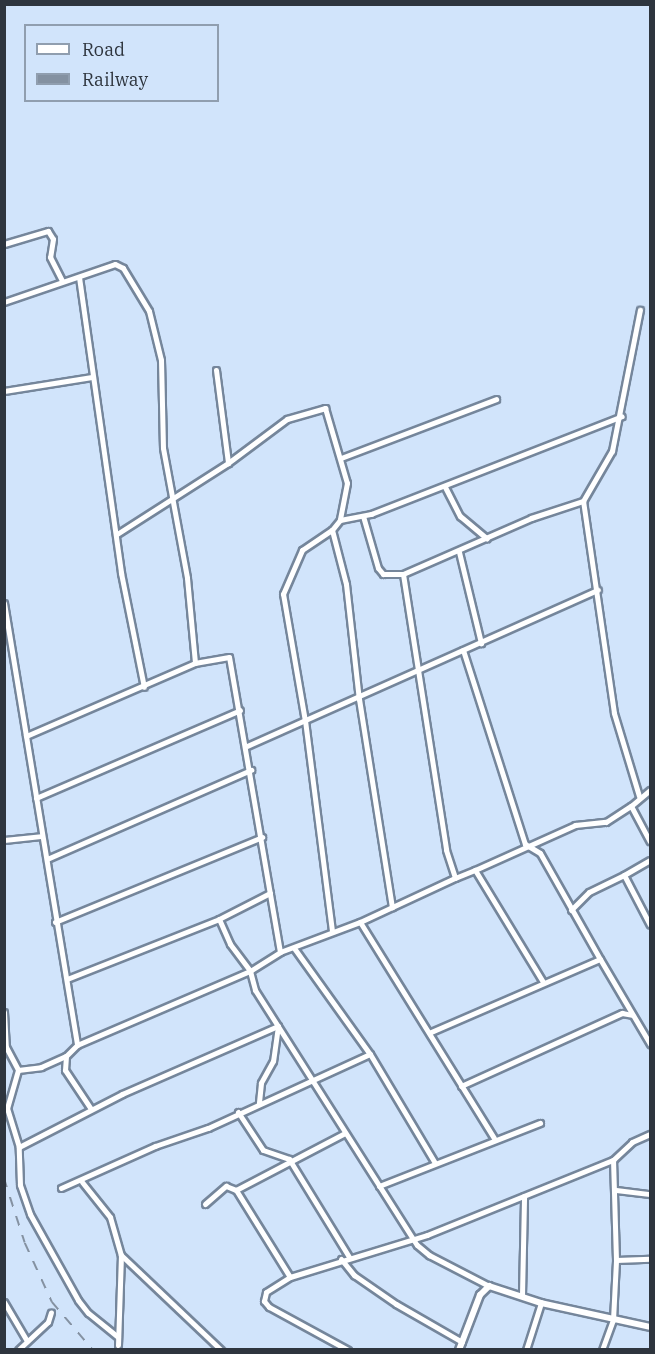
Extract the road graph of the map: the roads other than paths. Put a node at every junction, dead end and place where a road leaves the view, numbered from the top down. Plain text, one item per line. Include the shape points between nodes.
1 (4, 244) edge
2 (78, 277) junction
3 (62, 281) junction
4 (4, 302) edge
5 (640, 310) dead end
6 (216, 370) dead end
7 (92, 377) junction
8 (4, 391) edge
9 (496, 399) dead end
10 (622, 416) junction
11 (341, 458) junction
12 (228, 463) junction
13 (445, 487) junction
14 (172, 499) junction
15 (583, 501) junction
16 (363, 516) junction
17 (340, 520) junction
18 (332, 530) junction
19 (117, 534) junction
20 (487, 539) junction
21 (459, 552) junction
22 (402, 574) junction
23 (598, 590) junction
24 (4, 603) edge
25 (481, 643) junction
26 (463, 650) junction
27 (195, 663) junction
28 (420, 670) junction
29 (144, 687) junction
30 (359, 699) junction
31 (240, 710) junction
32 (306, 720) junction
33 (26, 736) junction
34 (247, 746) junction
35 (251, 770) junction
36 (651, 790) edge
37 (639, 796) junction
38 (36, 798) junction
39 (632, 806) junction
40 (41, 836) junction
41 (262, 837) junction
42 (4, 840) edge
43 (651, 841) edge
44 (525, 844) junction
45 (47, 859) junction
46 (651, 860) edge
47 (475, 870) junction
48 (624, 875) junction
49 (455, 878) junction
50 (270, 893) junction
51 (392, 907) junction
52 (571, 910) junction
53 (219, 919) junction
54 (55, 922) junction
55 (360, 922) junction
56 (651, 924) edge
57 (332, 930) junction
58 (294, 948) junction
59 (280, 952) junction
60 (600, 959) junction
61 (250, 971) junction
62 (67, 979) junction
63 (543, 982) junction
64 (4, 1012) edge
65 (632, 1015) junction
66 (278, 1026) junction
67 (430, 1032) junction
68 (651, 1044) edge
69 (77, 1045) junction
70 (370, 1054) junction
71 (66, 1056) junction
72 (18, 1070) junction
73 (311, 1080) junction
74 (461, 1086) junction
75 (259, 1103) junction
76 (91, 1109) junction
77 (238, 1112) junction
78 (540, 1123) dead end
79 (345, 1132) junction
80 (651, 1134) edge
81 (494, 1138) junction
82 (20, 1147) junction
83 (289, 1160) junction
84 (613, 1160) junction
85 (435, 1163) junction
86 (82, 1182) junction
87 (379, 1186) junction
88 (61, 1188) dead end
89 (236, 1190) junction
90 (616, 1190) junction
91 (651, 1194) edge
92 (524, 1196) junction
93 (205, 1204) dead end
94 (413, 1238) junction
95 (121, 1255) junction
96 (349, 1257) junction
97 (651, 1258) edge
98 (341, 1259) junction
99 (616, 1260) junction
100 (290, 1277) junction
101 (489, 1286) junction
102 (522, 1296) junction
103 (4, 1302) edge
104 (541, 1303) junction
105 (51, 1312) dead end
106 (613, 1320) junction
107 (651, 1327) edge
108 (118, 1337) junction
109 (27, 1341) junction
110 (462, 1342) junction
111 (118, 1345) dead end
112 (18, 1350) edge
113 (221, 1350) edge
114 (348, 1350) edge
115 (459, 1350) edge
116 (526, 1350) edge
117 (602, 1350) edge

1 - 3 street via 48,231 53,239 50,257
2 - 3 street
2 - 7 street
2 - 14 street via 115,264 123,268 149,311 161,360 163,448
3 - 4 street
5 - 10 street
6 - 12 street
7 - 8 street
7 - 19 street
9 - 11 street
10 - 13 street
10 - 15 street via 612,451
11 - 12 street via 325,408 287,419
11 - 17 street via 347,483
12 - 14 street
13 - 16 street
13 - 20 street via 460,516
14 - 19 street
14 - 27 street via 187,579
15 - 20 street
15 - 23 street
16 - 17 street
16 - 22 street via 378,568 383,574
17 - 18 street
18 - 30 street via 346,584
18 - 32 street via 302,550 283,594
19 - 29 street
20 - 21 street
21 - 22 street
21 - 25 street
22 - 28 street
23 - 25 street
23 - 37 street via 614,713
24 - 33 street
25 - 26 street
26 - 28 street
26 - 44 street
27 - 29 street
27 - 31 street via 229,657
28 - 30 street
28 - 49 street via 446,850
29 - 33 street
30 - 32 street
30 - 51 street
31 - 34 street
31 - 38 street
32 - 34 street
32 - 57 street
33 - 38 street
34 - 35 street
35 - 41 street
35 - 45 street
36 - 37 street
37 - 39 street
38 - 40 street
39 - 43 street
39 - 44 street via 606,822 575,825
40 - 42 street
40 - 45 street
41 - 50 street
41 - 54 street
44 - 47 street
44 - 52 street via 540,853
45 - 54 street
46 - 48 street
47 - 49 street
47 - 63 street
48 - 52 street via 589,892
48 - 56 street
49 - 51 street
50 - 53 street
50 - 59 street
51 - 55 street
52 - 60 street
53 - 61 street via 230,944
53 - 62 street
54 - 62 street
55 - 57 street
55 - 67 street
57 - 58 street
58 - 59 street
58 - 70 street
59 - 61 street
60 - 63 street
60 - 65 street
61 - 66 street via 255,990
61 - 69 street
62 - 69 street
63 - 67 street
64 - 72 street via 6,1047
65 - 68 street
65 - 74 street via 622,1013
66 - 73 street
66 - 75 street via 273,1061 261,1083
66 - 76 street
67 - 74 street
69 - 71 street
70 - 73 street
70 - 85 street
71 - 72 street via 40,1067
71 - 76 street via 65,1070
72 - 82 street via 7,1108
73 - 75 street
73 - 79 street
74 - 81 street
75 - 77 street
76 - 82 street
77 - 83 street via 263,1150
77 - 86 street
78 - 81 street
79 - 83 street
79 - 87 street
80 - 84 street via 626,1146
81 - 85 street
82 - 108 street via 20,1185 30,1214 78,1300
83 - 89 street
83 - 96 street
84 - 90 street
84 - 92 street
85 - 87 street
86 - 88 street
86 - 95 street via 110,1217
87 - 94 street
89 - 93 street via 226,1186
89 - 100 street
90 - 91 street
90 - 99 street
92 - 94 street
92 - 102 street
94 - 96 street
94 - 101 street via 429,1256
95 - 108 street
95 - 113 street
96 - 98 street
97 - 99 street
98 - 100 street
98 - 110 street via 354,1275 396,1304
99 - 106 street
100 - 114 street via 266,1292 264,1300 269,1307
101 - 102 street
101 - 110 street via 480,1295
102 - 104 street
103 - 109 street
104 - 106 street
104 - 116 street
105 - 109 street via 48,1322
106 - 107 street
106 - 117 street
108 - 111 street
109 - 112 street
110 - 115 street

